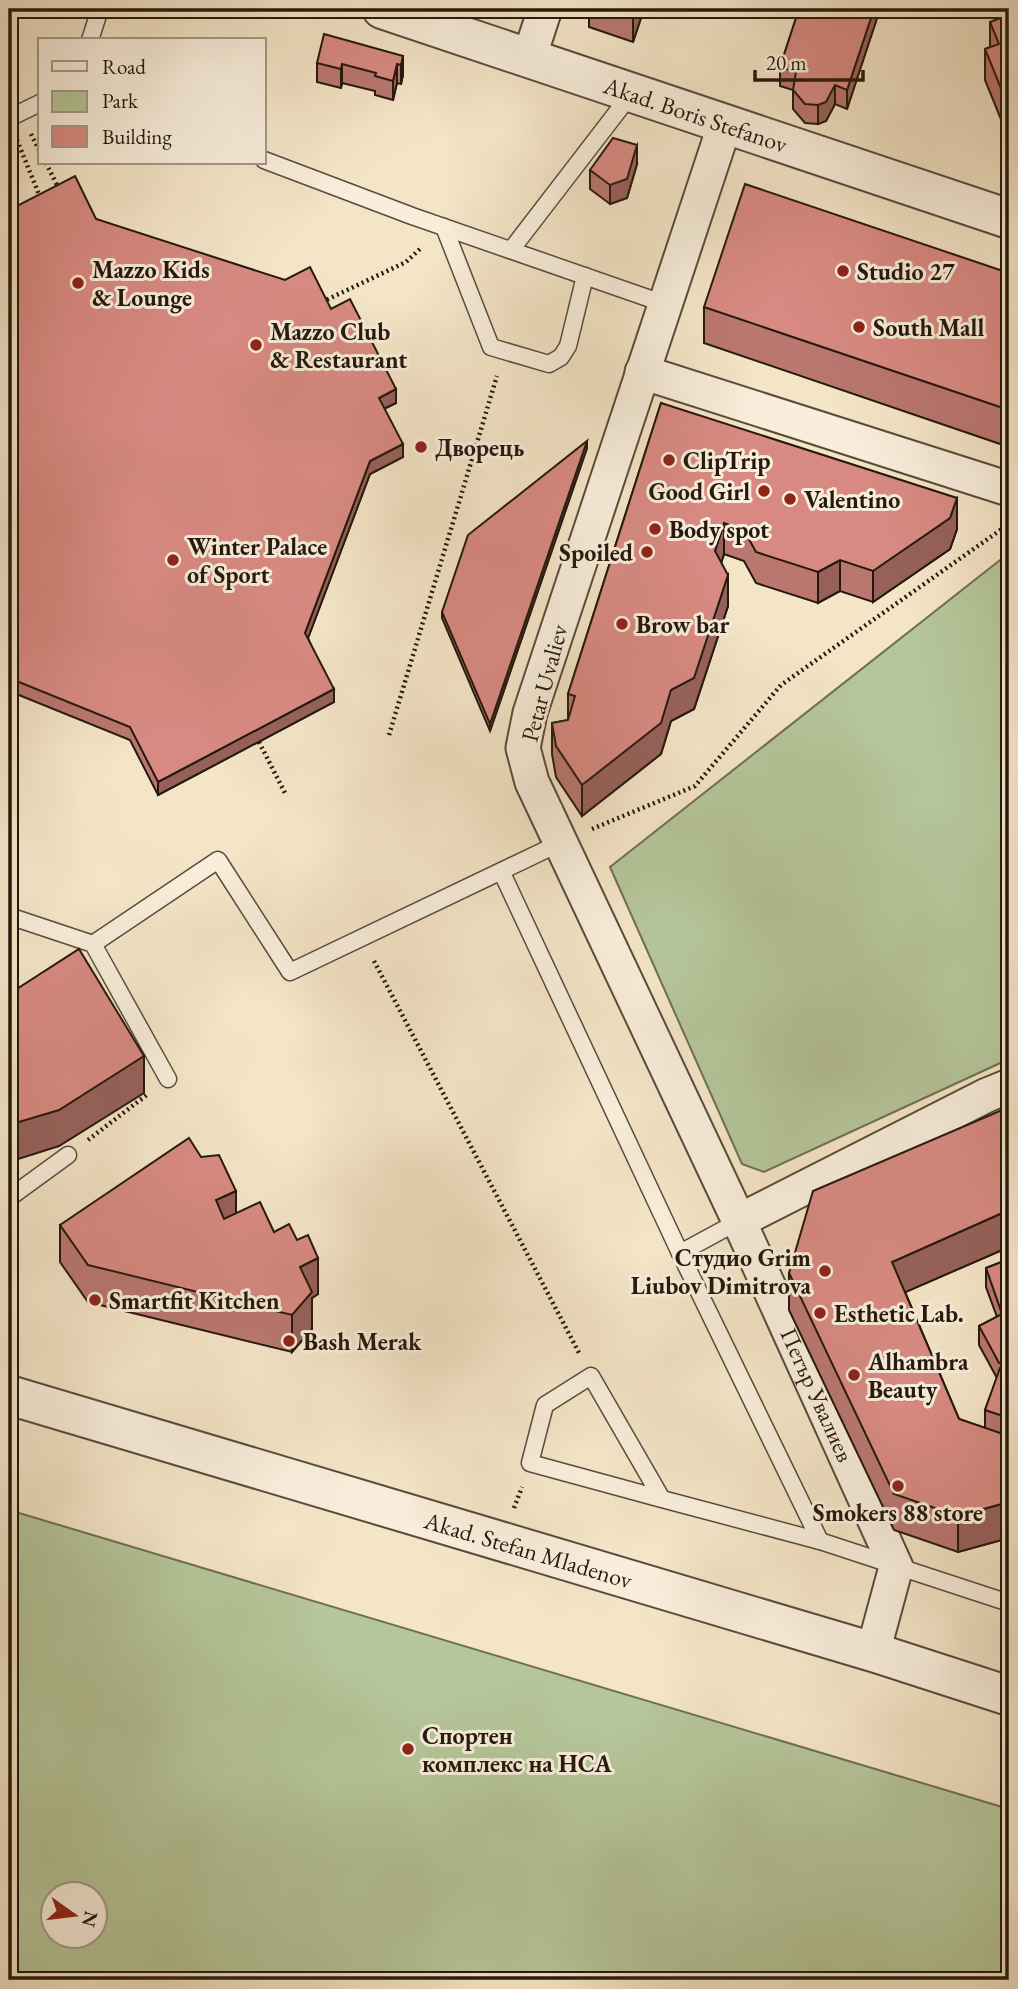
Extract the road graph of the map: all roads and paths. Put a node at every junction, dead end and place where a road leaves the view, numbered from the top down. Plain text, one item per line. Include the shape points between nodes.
1 (100, 9) edge
2 (382, 9) edge
3 (545, 9) edge
4 (91, 38) edge
5 (529, 58) junction
6 (632, 93) junction
7 (38, 105) edge
8 (725, 124) junction
9 (11, 125) edge
10 (31, 134) dead end
11 (38, 148) edge
12 (266, 161) edge
13 (47, 164) edge
14 (63, 195) edge
15 (44, 205) edge
16 (1009, 219) edge
17 (444, 227) junction
18 (511, 250) junction
19 (406, 262) dead end
20 (585, 276) junction
21 (321, 303) edge
22 (665, 304) junction
23 (504, 351) junction
24 (642, 372) junction
25 (1009, 489) edge
26 (1009, 523) edge
27 (389, 734) dead end
28 (258, 742) edge
29 (286, 795) dead end
30 (562, 842) junction
31 (502, 873) junction
32 (9, 916) edge
33 (363, 939) junction
34 (93, 944) junction
35 (168, 1079) joint
36 (1009, 1086) edge
37 (68, 1156) joint
38 (9, 1198) edge
39 (739, 1221) junction
40 (680, 1253) junction
41 (591, 1376) junction
42 (9, 1395) edge
43 (530, 1463) junction
44 (662, 1499) junction
45 (820, 1541) junction
46 (502, 1542) junction
47 (896, 1567) junction
48 (1009, 1603) edge
49 (873, 1652) junction
50 (1009, 1696) edge

1 - 4 lane
2 - 5 street, Akad. Boris Stefanov
3 - 5 street
5 - 6 street, Akad. Boris Stefanov
6 - 8 street, Akad. Boris Stefanov
6 - 18 lane
7 - 9 lane
8 - 16 street, Akad. Boris Stefanov
8 - 22 street, Petar Uvaliev
9 - 15 path
10 - 11 path
12 - 17 lane
13 - 14 path
17 - 18 lane
17 - 23 lane via 491,347
18 - 20 lane
19 - 21 path
20 - 22 lane
20 - 23 lane via 568,346 561,357 548,364
22 - 24 street, Petar Uvaliev
23 - 27 path
24 - 25 street
24 - 30 street, Petar Uvaliev via 530,713 523,748 532,782
26 - 30 path via 781,685 695,786
28 - 29 path
30 - 31 lane
30 - 39 street, Petar Uvaliev
31 - 33 lane
31 - 40 lane
32 - 34 lane
33 - 34 lane via 290,972 218,860
33 - 41 path
34 - 35 lane
35 - 37 path
36 - 39 street
37 - 38 lane
39 - 40 lane
39 - 47 street, Петър Увалиев
40 - 45 lane
41 - 43 lane via 545,1405
41 - 44 lane
42 - 46 street, Akad. Stefan Mladenov
43 - 44 lane
43 - 46 path
44 - 45 lane
45 - 47 lane
46 - 49 street, Akad. Stefan Mladenov
47 - 48 lane
47 - 49 street
49 - 50 street, Akad. Stefan Mladenov

